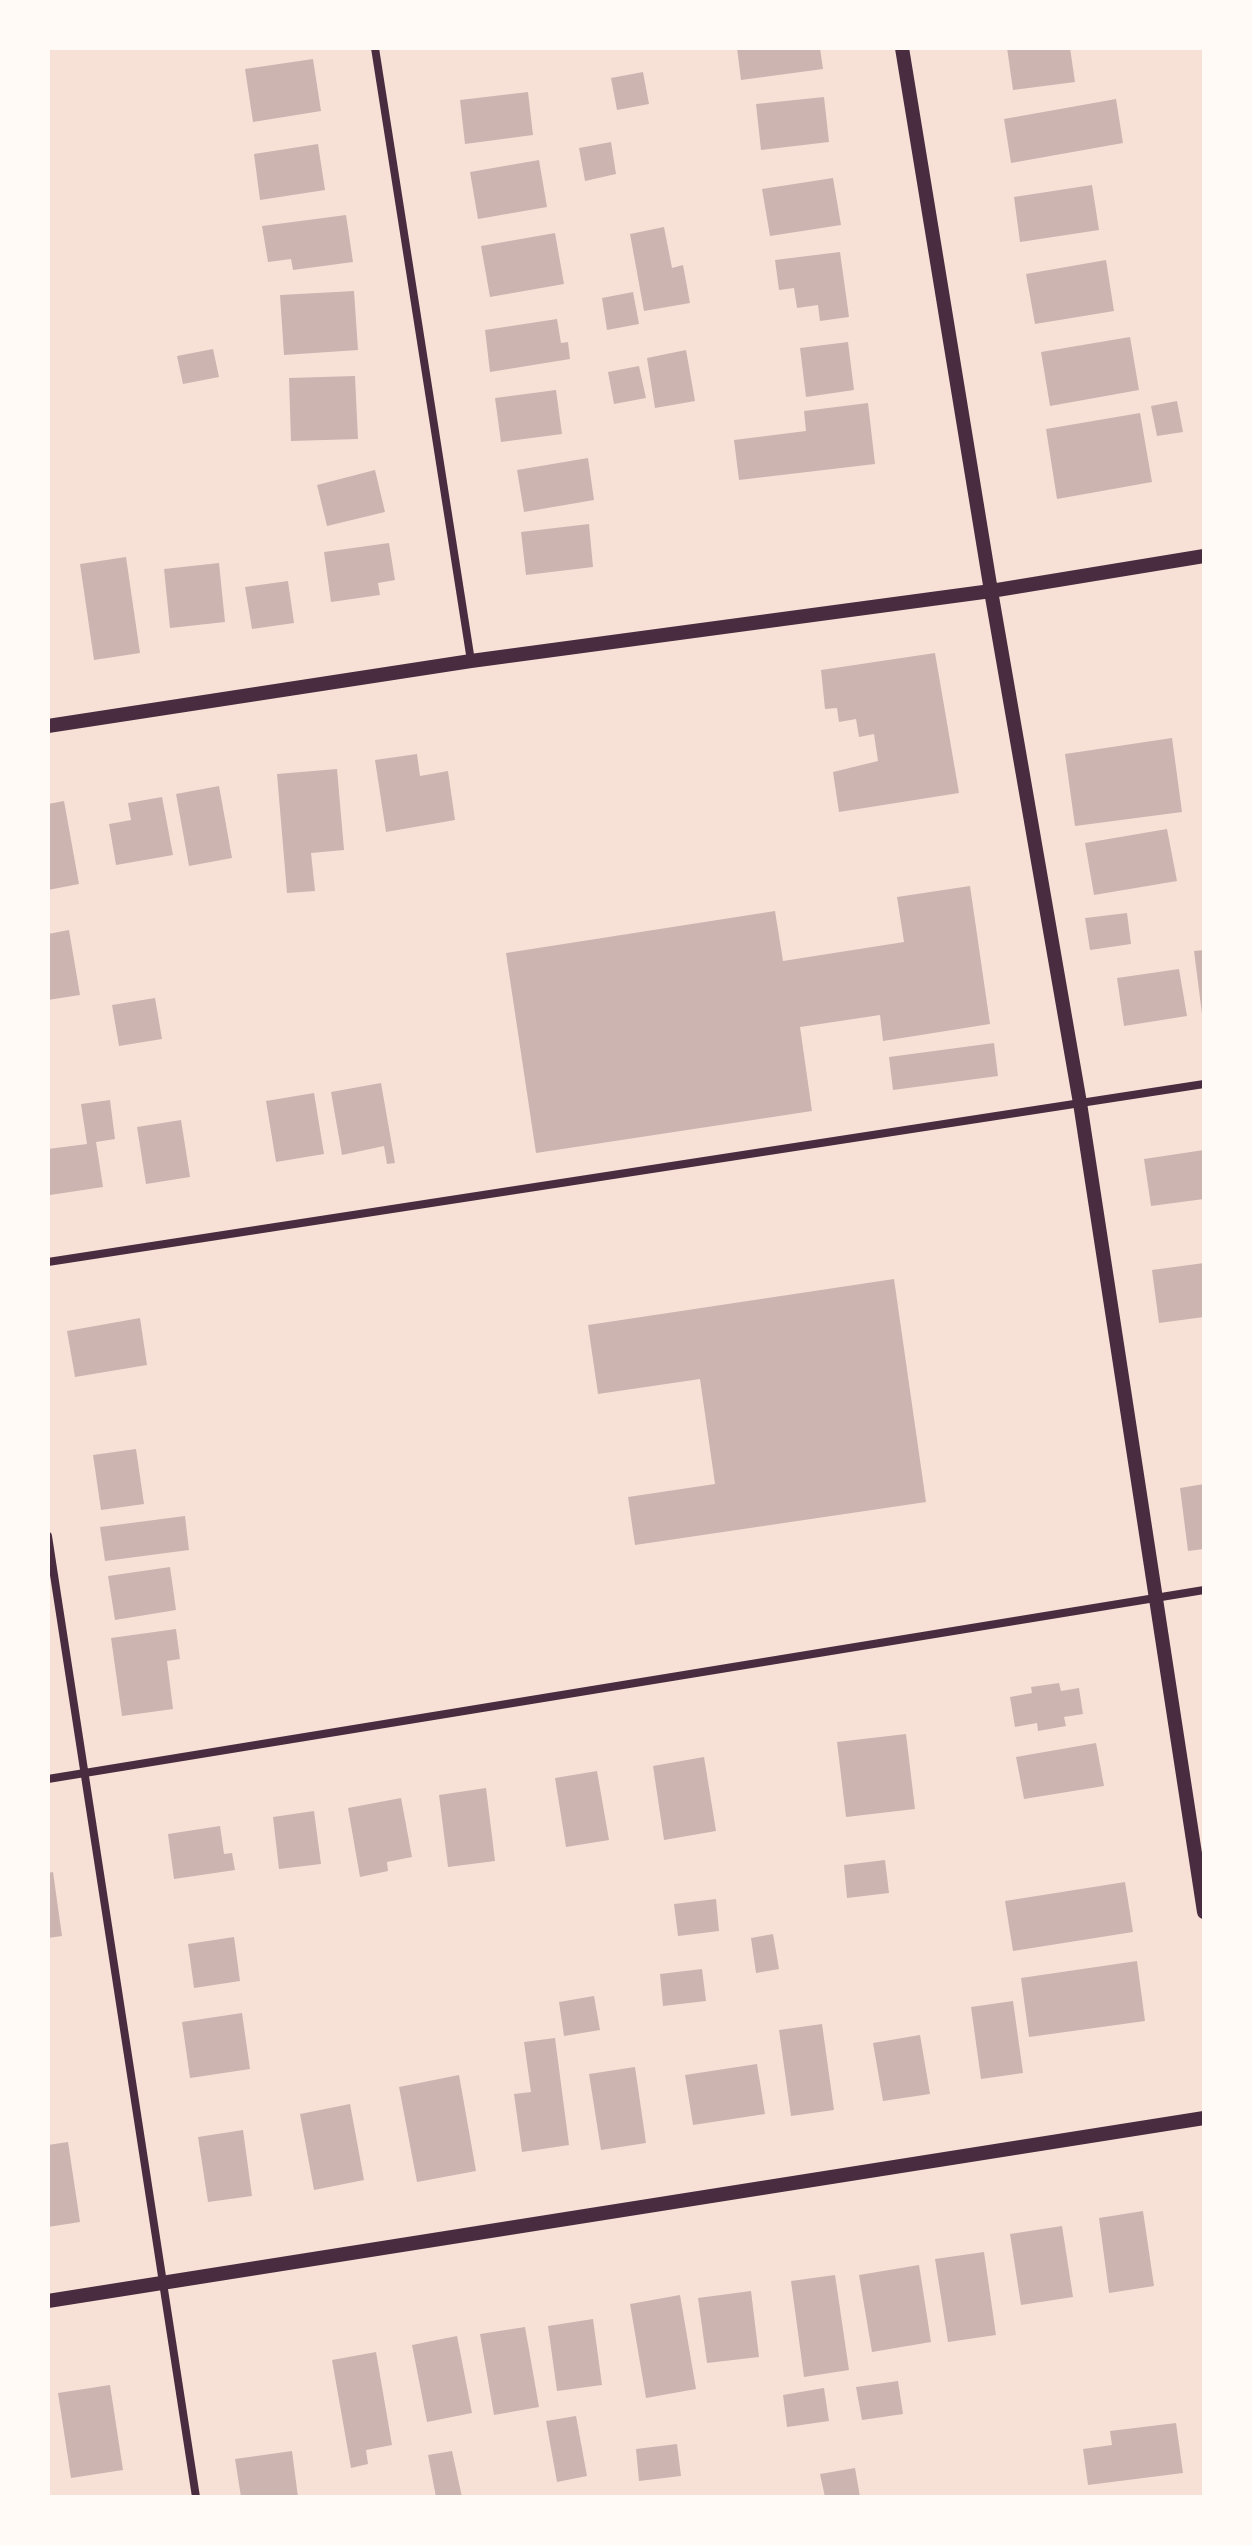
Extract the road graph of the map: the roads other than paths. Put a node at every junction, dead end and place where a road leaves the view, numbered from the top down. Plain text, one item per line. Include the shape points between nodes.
1 (375, 48) edge
2 (902, 48) edge
3 (1204, 556) edge
4 (991, 591) junction
5 (471, 661) junction
6 (48, 726) edge
7 (1204, 1084) edge
8 (1080, 1103) junction
9 (48, 1262) edge
10 (48, 1536) edge
11 (1204, 1590) edge
12 (1155, 1597) junction
13 (83, 1773) junction
14 (48, 1779) edge
15 (1204, 1912) edge
16 (1204, 2118) edge
17 (163, 2282) junction
18 (48, 2301) edge
19 (196, 2497) edge

1 - 5 street
2 - 4 street
3 - 4 street
4 - 5 street
4 - 8 street
5 - 6 street
7 - 8 street
8 - 9 street
8 - 12 street
10 - 13 street
11 - 12 street
12 - 13 street
12 - 15 street
13 - 14 street
13 - 17 street
16 - 17 street
17 - 18 street
17 - 19 street

